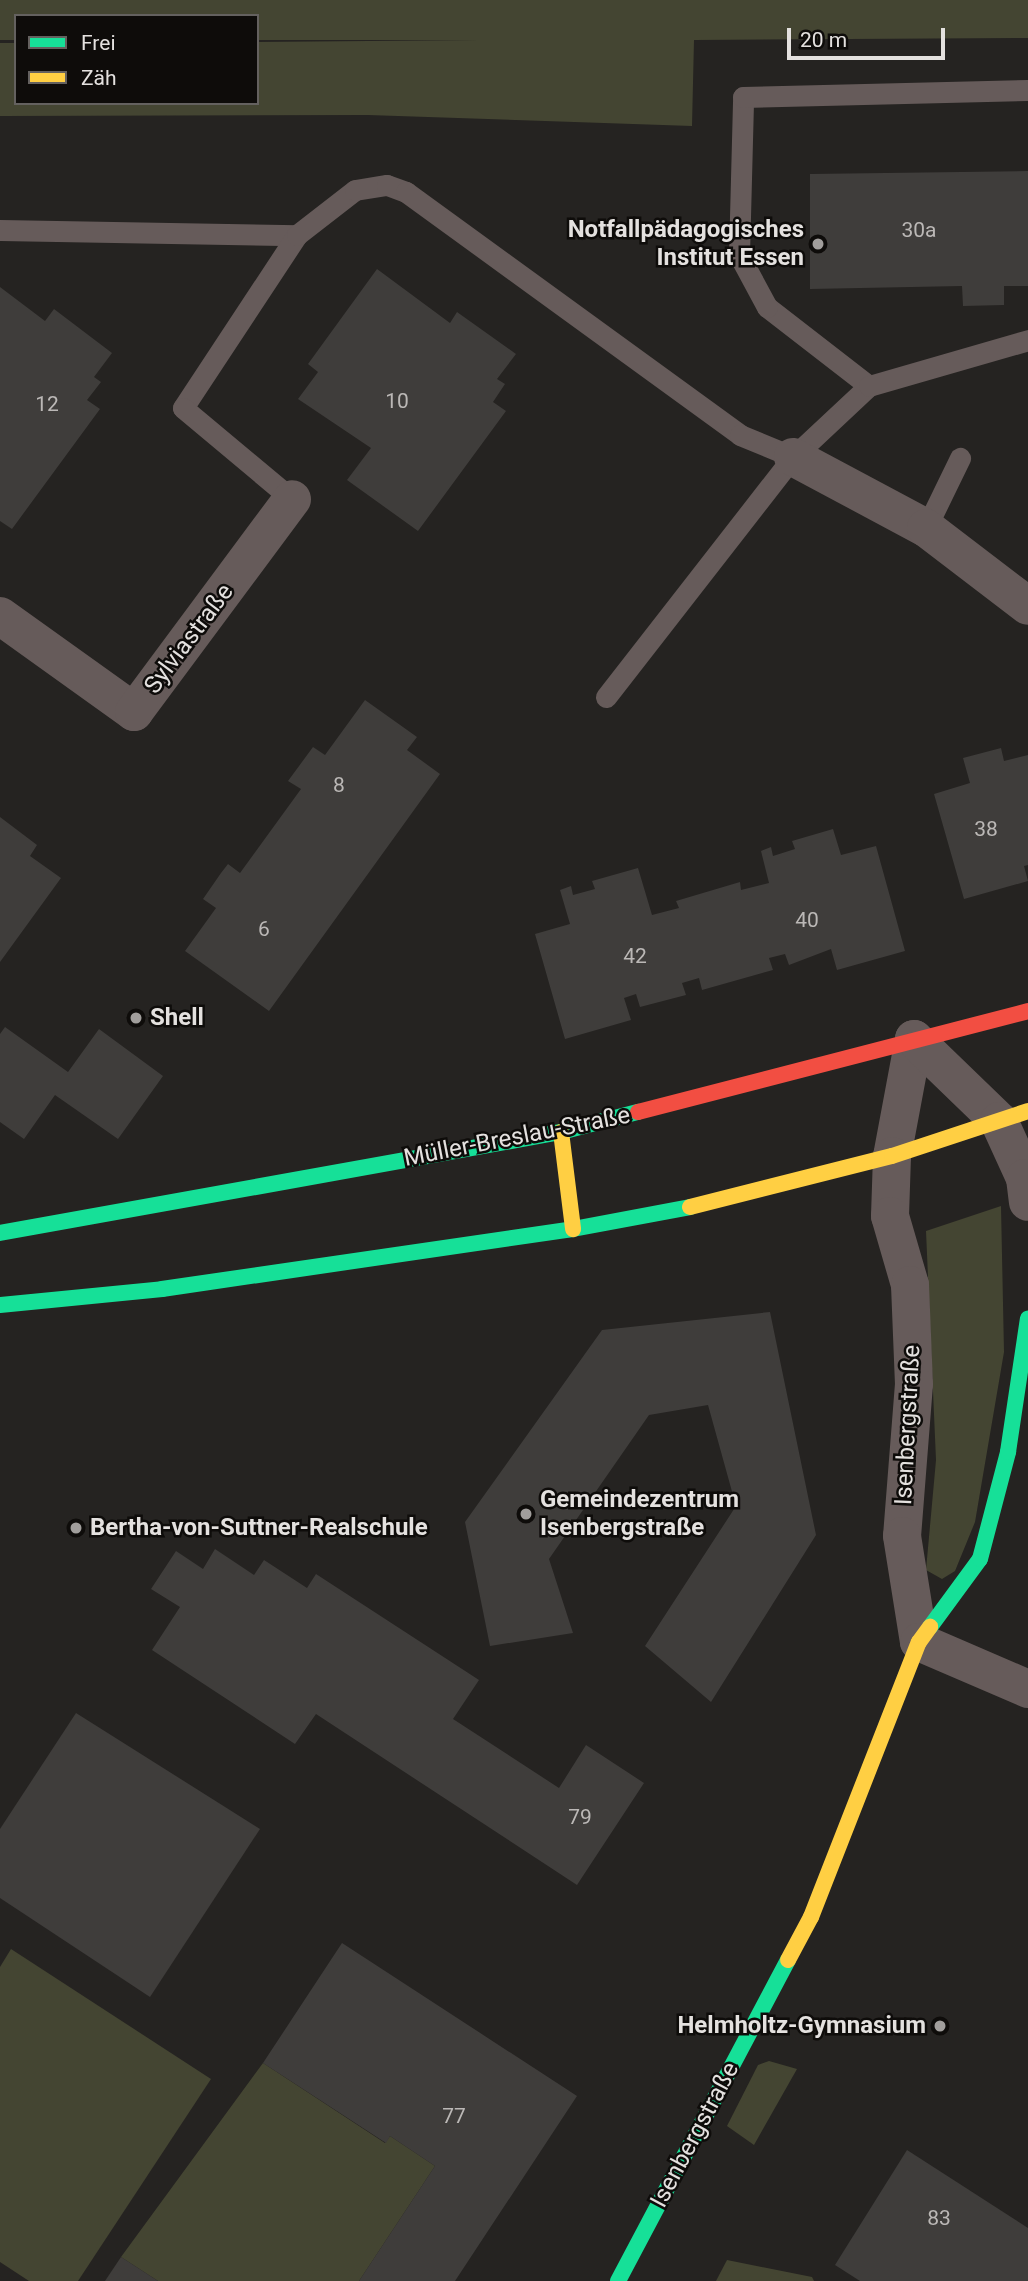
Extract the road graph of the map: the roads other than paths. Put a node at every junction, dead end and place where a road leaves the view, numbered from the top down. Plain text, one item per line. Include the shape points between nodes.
1 (1028, 90) edge
2 (0, 230) edge
3 (297, 235) junction
4 (1028, 340) edge
5 (869, 386) junction
6 (793, 457) junction
7 (960, 458) dead end
8 (292, 499) joint
9 (926, 528) junction
10 (1028, 606) edge
11 (0, 616) edge
12 (606, 697) dead end
13 (1028, 1011) edge
14 (914, 1039) junction
15 (1014, 1116) edge
16 (561, 1132) junction
17 (892, 1156) junction
18 (1028, 1202) edge
19 (573, 1229) junction
20 (0, 1233) edge
21 (0, 1305) edge
22 (1028, 1318) edge
23 (919, 1642) junction
24 (1028, 1689) edge
25 (618, 2281) edge

1 - 5 lane via 743,97 739,255 767,307
2 - 3 lane
3 - 6 lane via 355,190 387,185 406,191 740,435
3 - 8 lane via 183,408
4 - 5 lane
5 - 6 lane
6 - 9 street
6 - 12 lane
7 - 9 lane
8 - 11 street, Sylviastraße via 134,712
9 - 10 street
13 - 14 main road, Müller-Breslau-Straße
14 - 15 street
14 - 16 main road, Müller-Breslau-Straße via 750,1086
14 - 17 street, Isenbergstraße
15 - 17 main road
15 - 18 street
16 - 19 main road
16 - 20 main road, Müller-Breslau-Straße
17 - 19 main road via 744,1197
17 - 23 street, Isenbergstraße via 890,1216 910,1285 914,1384 902,1535
19 - 21 main road via 162,1289
22 - 23 main road, Isenbergstraße via 1008,1452 981,1559
23 - 24 street
23 - 25 main road, Isenbergstraße via 811,1917

